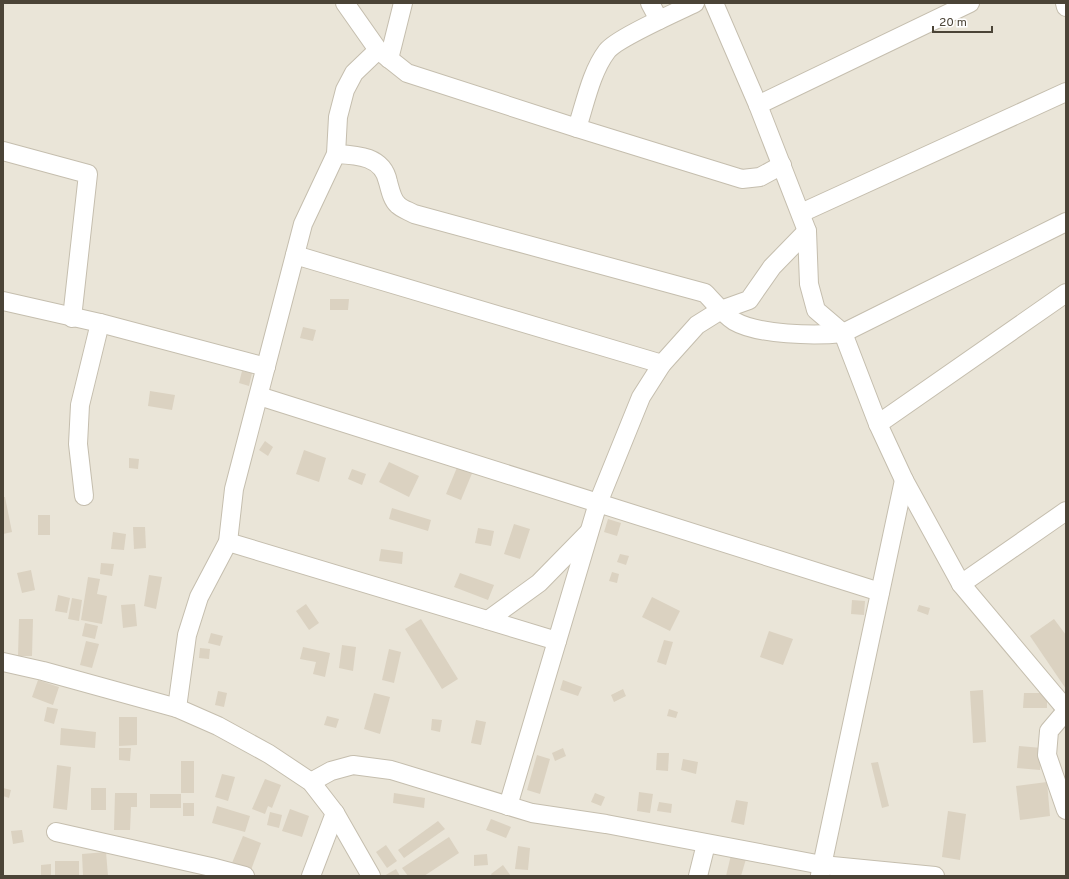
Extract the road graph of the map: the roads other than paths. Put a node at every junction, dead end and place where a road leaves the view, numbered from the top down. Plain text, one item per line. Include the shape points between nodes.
1 (346, 3) edge
2 (403, 3) edge
3 (650, 3) edge
4 (695, 3) edge
5 (714, 3) edge
6 (970, 3) edge
7 (1065, 3) edge
8 (1066, 7) edge
9 (659, 20) junction
10 (384, 55) junction
11 (1066, 92) edge
12 (758, 105) junction
13 (577, 128) junction
14 (3, 151) edge
15 (336, 154) junction
16 (782, 165) junction
17 (800, 213) junction
18 (1066, 222) edge
19 (807, 230) junction
20 (296, 255) junction
21 (1066, 292) edge
22 (3, 301) edge
23 (721, 310) junction
24 (72, 318) junction
25 (100, 324) junction
26 (843, 334) junction
27 (662, 364) junction
28 (266, 367) junction
29 (259, 396) junction
30 (878, 424) junction
31 (904, 480) junction
32 (84, 496) dead end
33 (598, 503) junction
34 (1066, 512) edge
35 (590, 531) junction
36 (228, 542) junction
37 (961, 584) junction
38 (880, 592) junction
39 (488, 620) junction
40 (557, 641) junction
41 (3, 662) edge
42 (177, 708) junction
43 (1066, 710) edge
44 (311, 782) junction
45 (508, 806) junction
46 (1066, 810) edge
47 (335, 813) junction
48 (56, 832) dead end
49 (706, 844) junction
50 (821, 870) edge
51 (245, 876) edge
52 (311, 876) edge
53 (371, 876) edge
54 (698, 876) edge
55 (935, 876) edge

1 - 10 street via 352,16
2 - 10 street
3 - 9 street
4 - 9 street
5 - 12 street
6 - 12 street
7 - 8 street
9 - 13 street via 607,50
10 - 13 street via 407,73
10 - 15 street via 354,73 345,90 338,117
11 - 17 street
12 - 16 street
13 - 16 street via 742,179 760,177
14 - 24 street via 88,174
15 - 20 street via 303,224
15 - 23 street via 363,156 378,163 388,179 390,191 397,205 414,214 705,293
16 - 17 street
17 - 19 street
18 - 26 street
19 - 23 street via 772,267 749,300
19 - 26 street via 809,284 816,310
20 - 27 street
20 - 28 street
21 - 30 street
22 - 24 street
23 - 26 street via 734,321 754,329 823,335
23 - 27 street via 697,325
24 - 25 street
25 - 28 street
25 - 32 street via 80,405 78,444
26 - 30 street
27 - 33 street via 641,397
28 - 29 street
29 - 33 street
29 - 36 street via 234,489
30 - 31 street
31 - 37 street
31 - 38 street
33 - 35 street
33 - 38 street
34 - 37 street
35 - 39 street via 539,583
35 - 40 street
36 - 39 street
36 - 42 street via 199,597 189,628
37 - 43 street
38 - 50 street
39 - 40 street
40 - 45 street
41 - 42 street
42 - 44 street via 218,726 269,754
43 - 46 street via 1049,731 1047,755
44 - 45 street via 331,771 353,765 391,770
44 - 47 street
45 - 49 street
47 - 52 street
47 - 53 street
48 - 51 street
49 - 50 street
49 - 54 street
50 - 55 street

